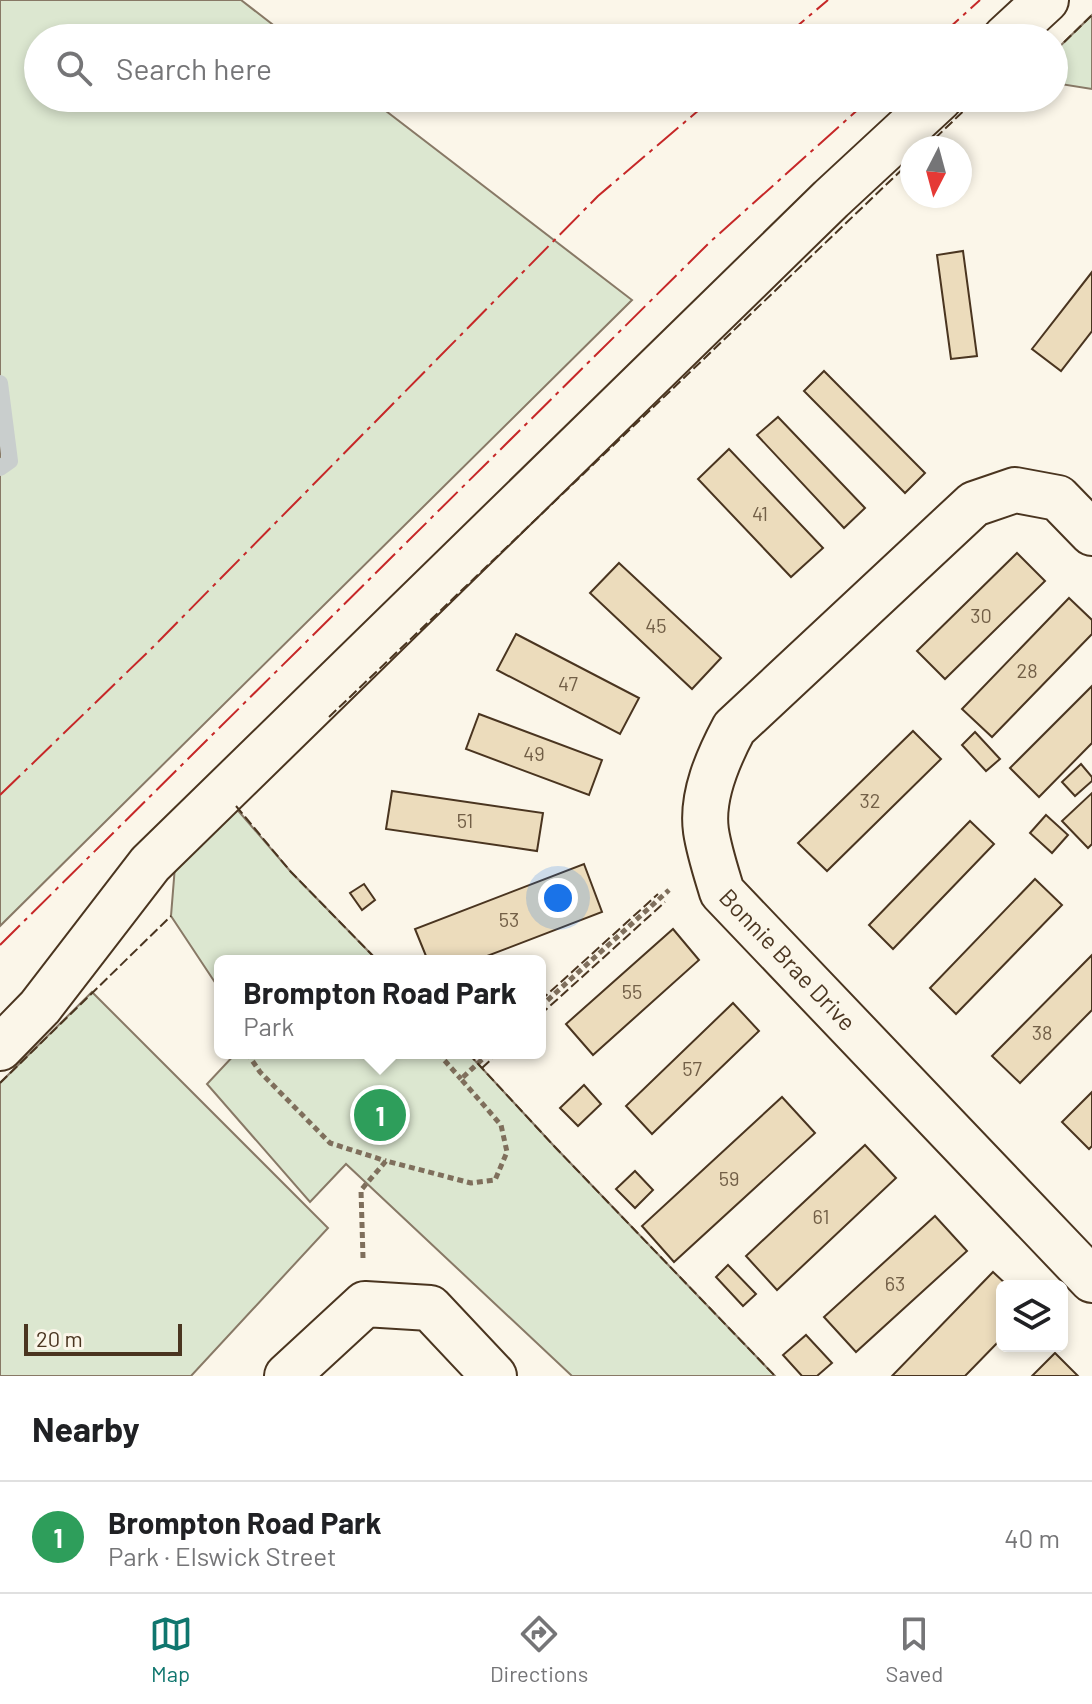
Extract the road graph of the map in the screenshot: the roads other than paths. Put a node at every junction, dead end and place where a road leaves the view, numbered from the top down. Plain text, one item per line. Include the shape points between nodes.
1 (1046, 0) edge
2 (1020, 24) edge
3 (925, 112) edge
4 (1092, 533) edge
5 (0, 1048) edge
6 (1092, 1280) edge
7 (287, 1376) edge
8 (494, 1376) edge

1 - 2 street
3 - 5 street via 150,864 40,1007
4 - 6 street, Bonnie Brae Drive via 1058,498 1015,490 974,504 734,728 718,758 705,827 722,892
7 - 8 street via 365,1304 430,1308

